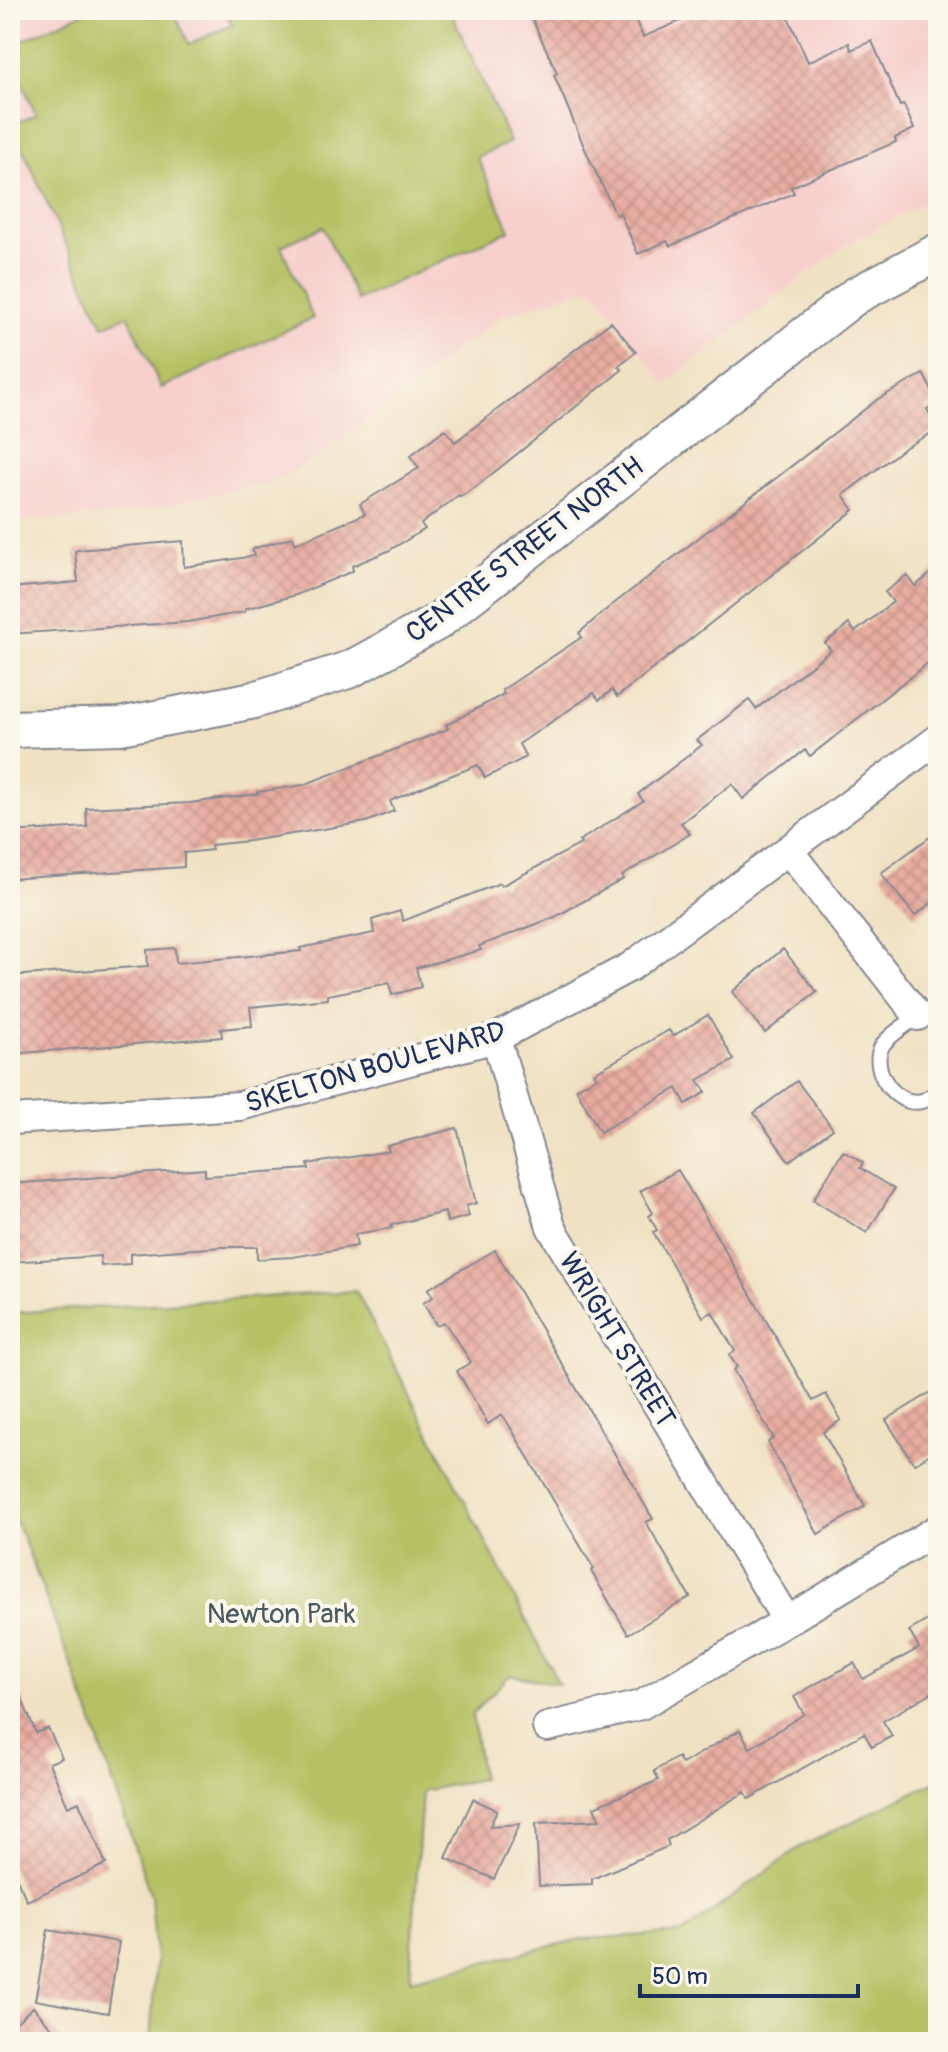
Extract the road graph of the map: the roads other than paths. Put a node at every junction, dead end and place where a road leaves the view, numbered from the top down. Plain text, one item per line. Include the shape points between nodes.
1 (938, 252) edge
2 (10, 729) edge
3 (938, 739) edge
4 (789, 851) junction
5 (928, 1011) edge
6 (496, 1038) junction
7 (938, 1092) edge
8 (10, 1120) edge
9 (938, 1529) edge
10 (787, 1621) junction
11 (547, 1727) dead end

1 - 2 street, CENTRE STREET NORTH via 855,296 437,622 351,669 254,700 120,726
3 - 4 street, SKELTON BOULEVARD
4 - 5 street
4 - 6 street, SKELTON BOULEVARD via 630,967
5 - 7 lane via 882,1045 878,1064 888,1086 902,1099 920,1102
6 - 8 street, SKELTON BOULEVARD via 240,1106
6 - 10 street, WRIGHT STREET via 551,1227
9 - 10 street
10 - 11 street via 641,1705

